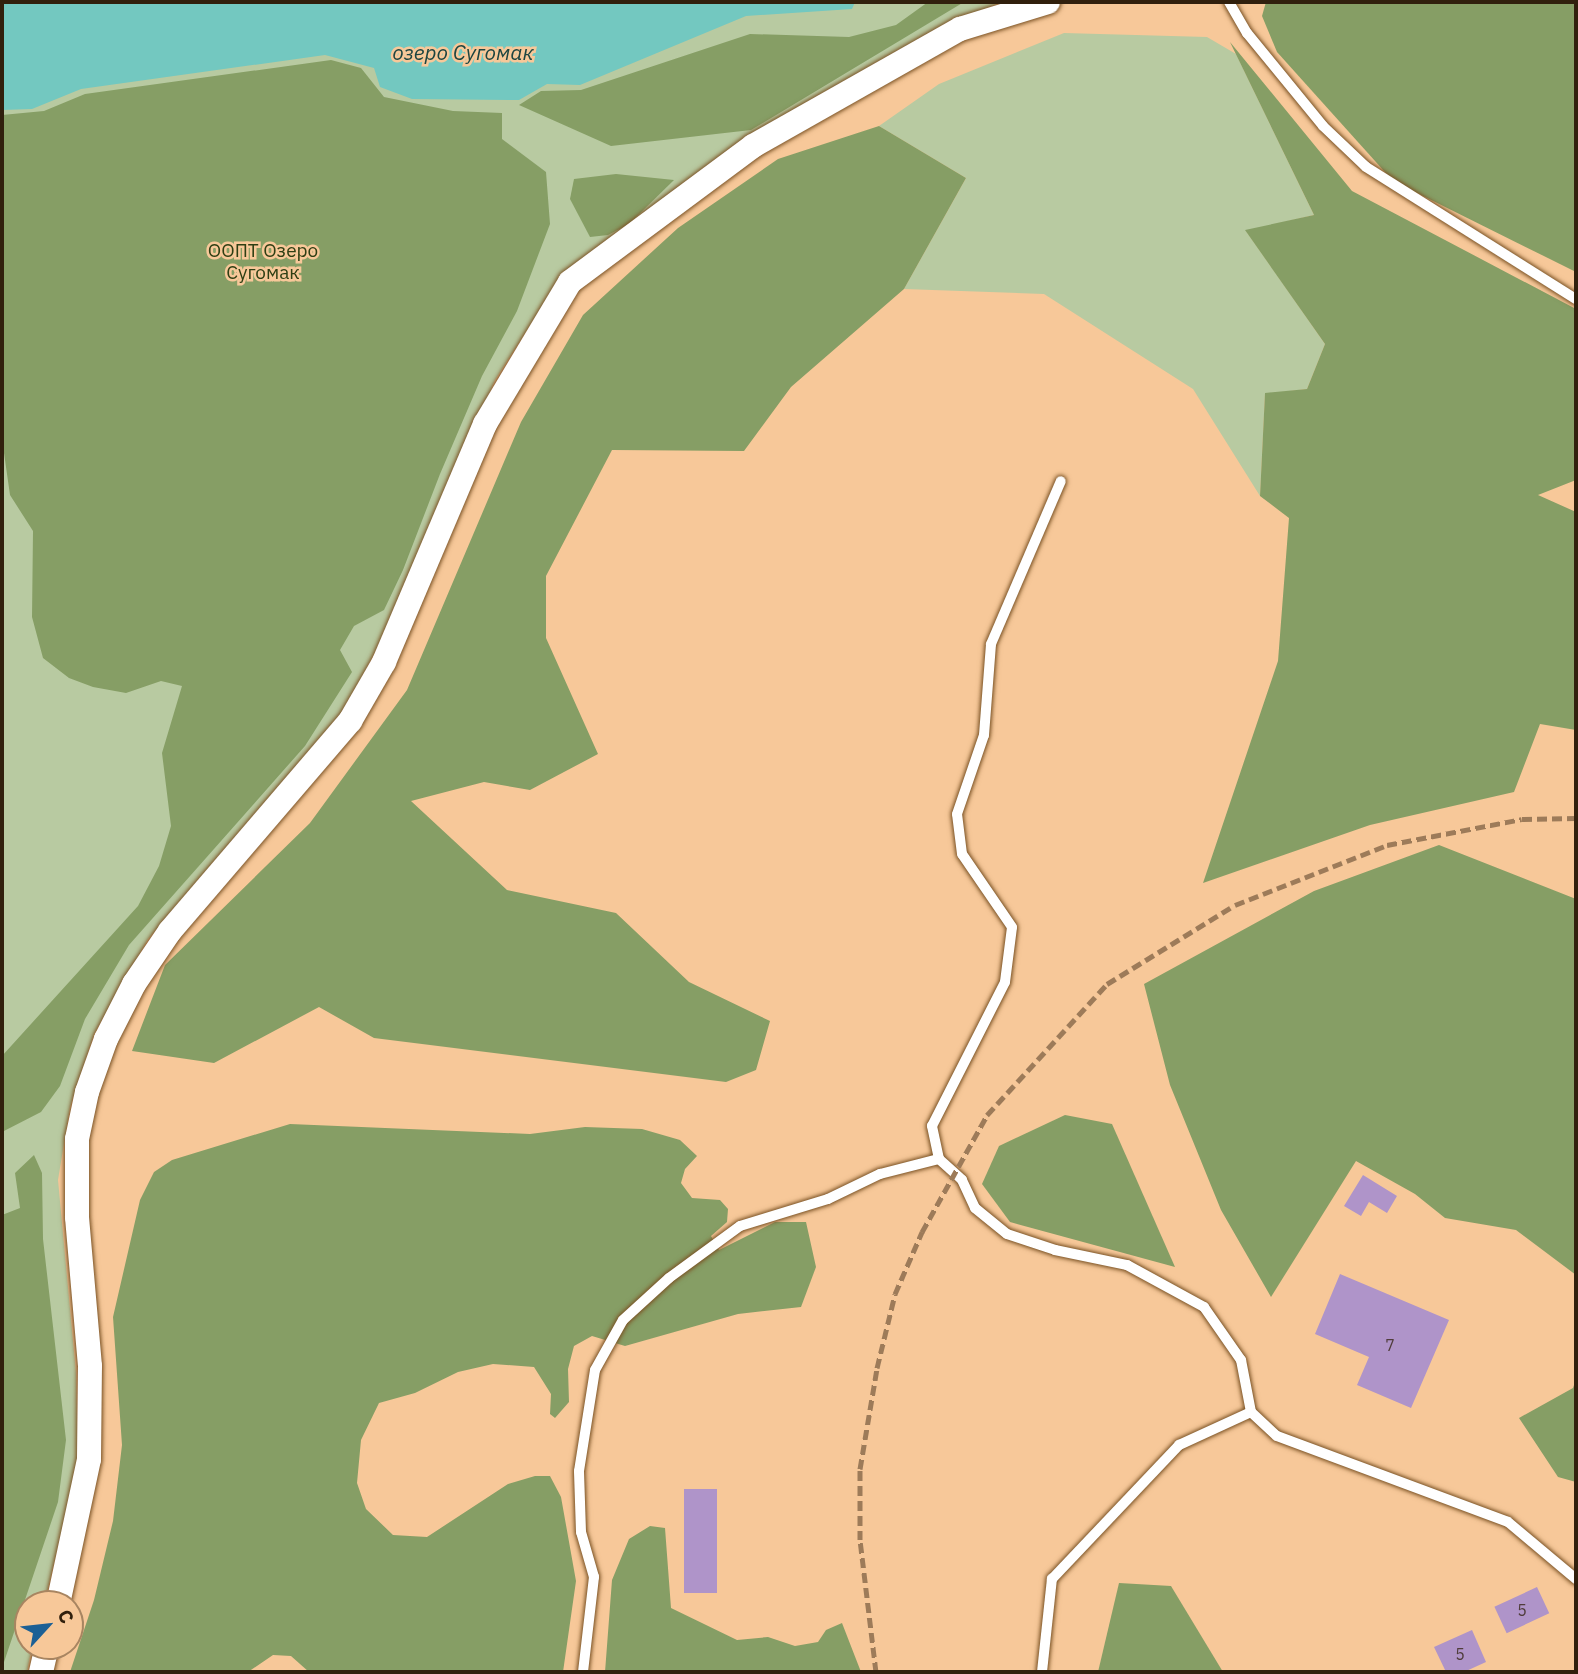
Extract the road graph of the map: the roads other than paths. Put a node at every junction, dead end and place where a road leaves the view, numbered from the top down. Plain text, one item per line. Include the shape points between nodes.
1 (1048, 2) edge
2 (1229, 2) edge
3 (1576, 299) edge
4 (1061, 481) dead end
5 (939, 1159) junction
6 (1251, 1412) junction
7 (1576, 1579) edge
8 (61, 1590) edge
9 (583, 1672) edge
10 (1042, 1672) edge

1 - 8 street via 960,29 789,125 674,201 570,282 485,424 384,662 350,721 170,931 134,984 106,1040 87,1092 77,1139 77,1217 90,1366 89,1459
2 - 3 lane via 1247,33 1314,116 1366,167
4 - 5 lane via 991,644 984,735 957,814 962,854 1012,927 1005,982 932,1126
5 - 6 lane via 962,1180 975,1208 1007,1234 1127,1265 1204,1307 1241,1360
5 - 9 lane via 880,1174 828,1199 740,1226 669,1278 623,1321 595,1370 579,1471 581,1532 594,1577
6 - 7 lane via 1277,1436 1508,1522
6 - 10 lane via 1179,1445 1052,1578

